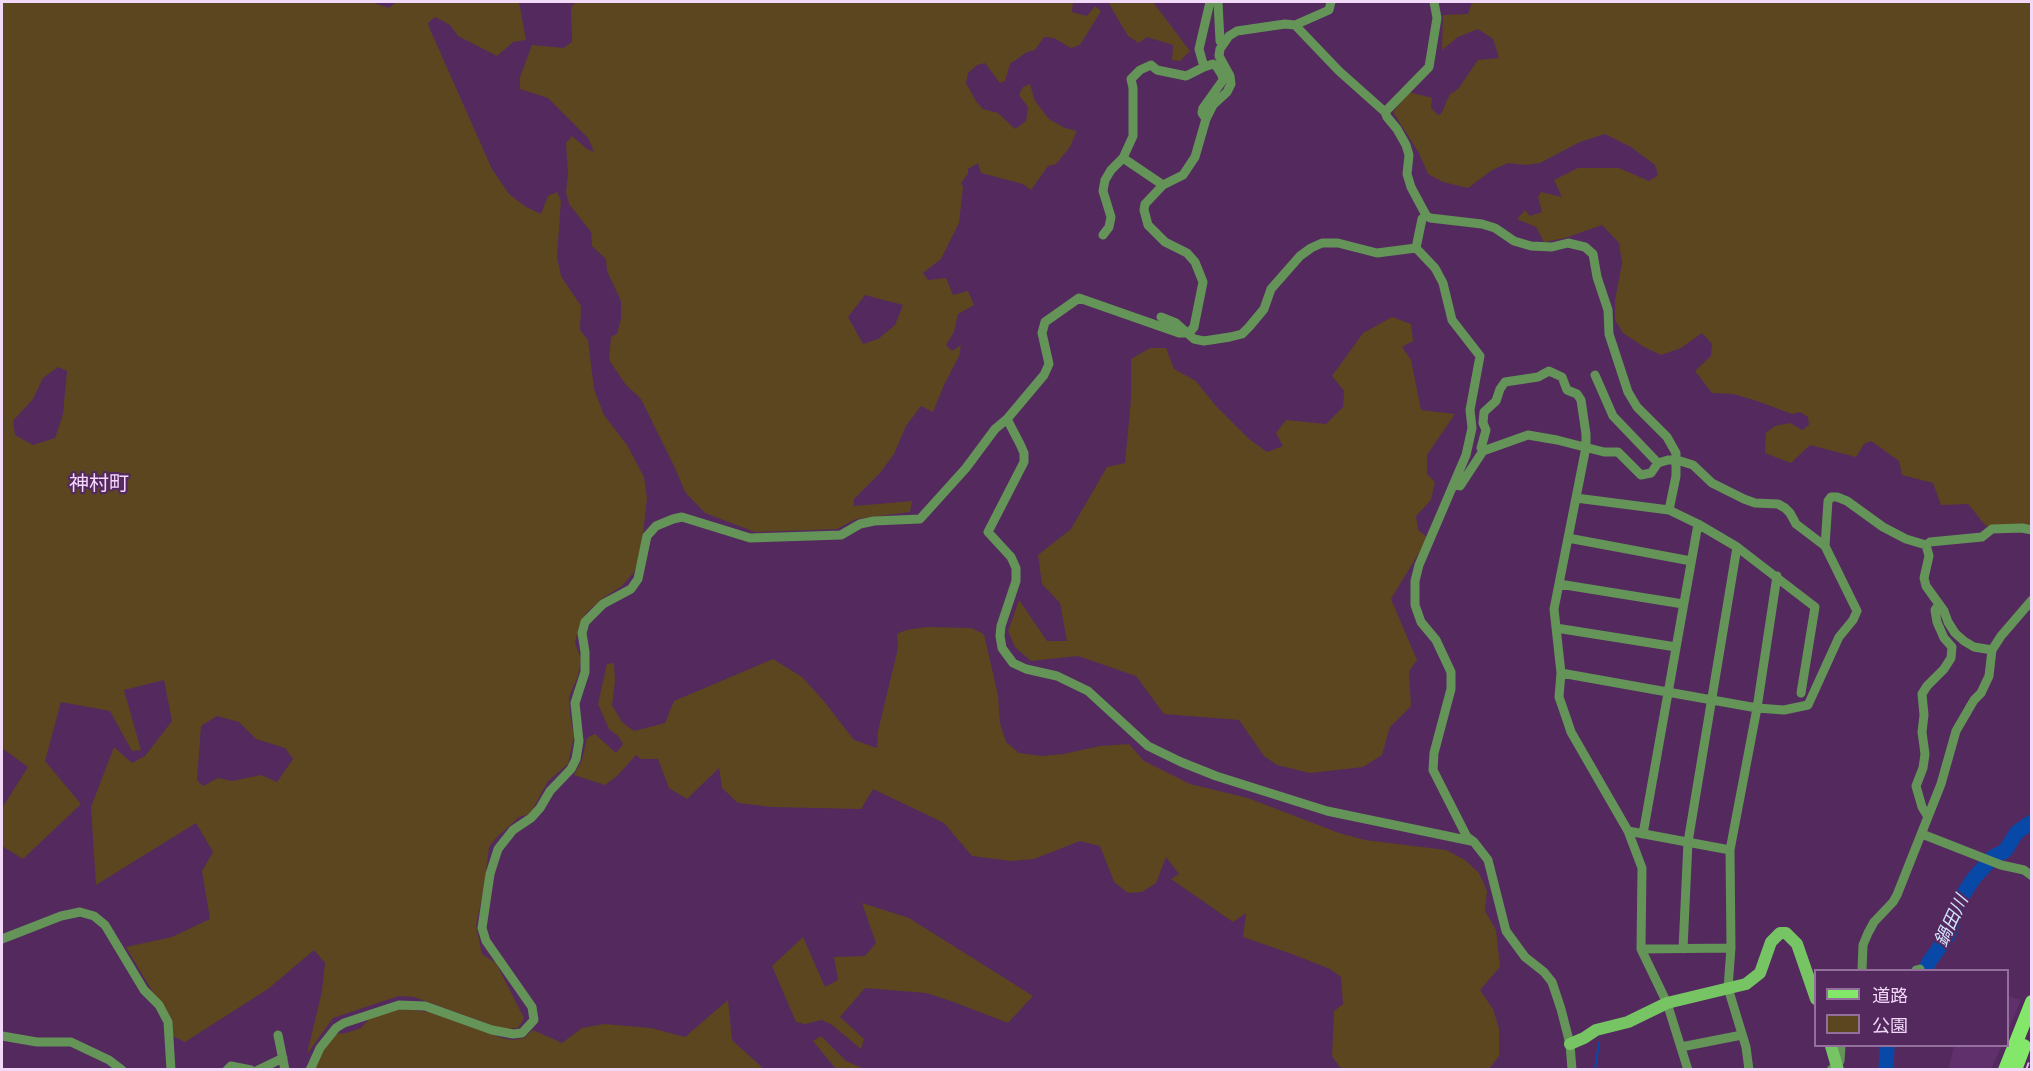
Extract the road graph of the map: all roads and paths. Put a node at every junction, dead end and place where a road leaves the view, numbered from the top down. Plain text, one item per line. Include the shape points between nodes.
1 (1210, 2) edge
2 (1218, 2) edge
3 (1331, 2) edge
4 (1434, 2) edge
5 (1295, 25) junction
6 (1224, 43) junction
7 (1204, 67) junction
8 (1385, 112) junction
9 (1206, 119) junction
10 (1123, 159) junction
11 (1163, 185) junction
12 (1426, 215) junction
13 (1103, 234) dead end
14 (1416, 248) junction
15 (1161, 317) dead end
16 (1189, 333) junction
17 (1595, 375) dead end
18 (1007, 419) junction
19 (1586, 447) junction
20 (1483, 451) junction
21 (1677, 460) junction
22 (1658, 463) junction
23 (1455, 485) junction
24 (1576, 498) junction
25 (1669, 510) junction
26 (1698, 524) junction
27 (2031, 530) edge
28 (1568, 538) junction
29 (1926, 545) junction
30 (1825, 546) junction
31 (1737, 547) junction
32 (1691, 561) junction
33 (1777, 576) junction
34 (1559, 584) junction
35 (2031, 603) edge
36 (1683, 604) junction
37 (1939, 604) junction
38 (1556, 628) junction
39 (1676, 647) junction
40 (1992, 650) junction
41 (1561, 673) junction
42 (1668, 692) junction
43 (1801, 693) dead end
44 (1712, 700) junction
45 (1757, 708) junction
46 (1928, 817) junction
47 (1629, 831) junction
48 (1643, 834) junction
49 (1922, 834) junction
50 (1474, 842) junction
51 (1688, 842) junction
52 (1730, 850) junction
53 (2031, 876) edge
54 (2, 939) edge
55 (1731, 948) junction
56 (1641, 949) junction
57 (1683, 949) junction
58 (1862, 969) edge
59 (1728, 988) junction
60 (1814, 996) edge
61 (2031, 1002) edge
62 (1667, 1003) junction
63 (2031, 1024) edge
64 (278, 1035) dead end
65 (1742, 1035) junction
66 (2, 1036) edge
67 (1570, 1044) junction
68 (1681, 1047) junction
69 (1831, 1047) edge
70 (1841, 1047) edge
71 (283, 1058) junction
72 (1835, 1068) edge
73 (122, 1070) edge
74 (171, 1070) edge
75 (227, 1070) edge
76 (250, 1070) edge
77 (258, 1070) edge
78 (285, 1070) edge
79 (310, 1070) edge
80 (1572, 1070) edge
81 (1689, 1070) edge
82 (1749, 1070) edge
83 (2005, 1070) edge
84 (2015, 1070) edge

1 - 7 street via 1198,49
2 - 6 street via 1220,41
3 - 5 street via 1329,10
4 - 8 street via 1437,18 1429,67
5 - 6 street via 1237,32
5 - 8 street
6 - 9 street via 1219,56 1231,84
7 - 9 street via 1213,64 1223,80 1203,108
7 - 10 street via 1186,76 1151,66 1135,74 1131,80 1132,136
8 - 12 street via 1406,144 1407,174
9 - 11 street via 1188,170
10 - 11 street
10 - 13 street via 1112,170 1103,191 1111,217
11 - 16 street via 1145,204 1148,225 1195,262 1203,282 1194,327
12 - 14 street
12 - 21 street via 1482,224 1531,246 1568,243 1590,249 1608,310 1609,334 1628,392 1637,407 1667,437
14 - 16 street via 1377,253 1322,243 1300,256 1271,289 1264,309 1242,334 1204,341
14 - 23 street via 1435,268 1452,320 1480,356 1470,410 1469,444
15 - 16 street
16 - 18 street via 1179,333 1079,298 1045,322 1042,333 1049,364
17 - 22 street via 1613,416
18 - 50 street via 1024,453 1024,462 988,532 1016,568 1000,636 1002,648 1014,663 1057,676 1088,691 1148,746 1216,776 1327,811
18 - 79 street via 920,519 874,520 841,535 750,538 682,518 656,526 647,536 638,579 631,589 603,604 585,622 585,672 574,703 579,741 572,769 550,791 536,813 503,842 490,874 482,928 486,941 532,1006 534,1020 522,1033 513,1034 425,1006 399,1005 336,1028 320,1048
19 - 20 street via 1528,435
19 - 20 street via 1581,400 1567,390 1562,378 1549,371 1538,377 1505,382 1496,401 1484,412
19 - 22 street via 1618,452 1641,475 1651,473
19 - 24 street
20 - 23 street via 1460,486
21 - 22 street
21 - 25 street
21 - 30 street via 1693,465 1712,483 1743,499 1778,504
23 - 50 street via 1419,565 1413,594 1421,622 1436,640 1451,672 1451,689 1433,770 1467,837
24 - 25 street
24 - 28 street
25 - 26 street
26 - 31 street
26 - 32 street
27 - 29 street via 1992,529 1982,537
28 - 32 street
28 - 34 street
29 - 30 street via 1906,539 1832,497 1828,501
29 - 37 street via 1929,556 1924,578
30 - 45 street via 1857,611 1839,637 1808,705 1784,710
31 - 33 street
31 - 44 street
32 - 36 street
33 - 43 street via 1815,607
33 - 45 street
34 - 36 street
34 - 38 street via 1554,609
35 - 40 street
36 - 39 street
37 - 40 street via 1955,633 1974,646
37 - 46 street via 1935,610 1937,622 1952,647 1944,669 1922,694 1925,754 1916,786
38 - 39 street
38 - 41 street
39 - 42 street
40 - 46 street via 1989,676 1956,731
41 - 42 street
41 - 47 street via 1559,697 1571,732
42 - 44 street
42 - 48 street
44 - 45 street
44 - 51 street
45 - 52 street
46 - 49 street
47 - 48 street
47 - 56 street via 1642,868
48 - 51 street
49 - 53 street via 2001,866 2024,870
49 - 58 street via 1893,902 1868,933
50 - 67 street via 1488,860 1506,932 1552,982
51 - 52 street
51 - 57 street
52 - 55 street
54 - 74 street via 61,916 80,912 94,916 105,925 168,1022
55 - 57 street
55 - 59 street
56 - 57 street
56 - 62 street
59 - 60 street via 1755,979 1764,966 1771,942 1780,933 1786,933 1797,944
59 - 62 street
59 - 65 street
61 - 83 main road
62 - 67 street
62 - 68 street
63 - 84 main road
64 - 71 street
65 - 68 street
65 - 82 street
66 - 73 street via 71,1042
67 - 80 street
68 - 81 street
69 - 72 street
70 - 72 street
71 - 77 street
71 - 78 street
75 - 76 street via 231,1066

